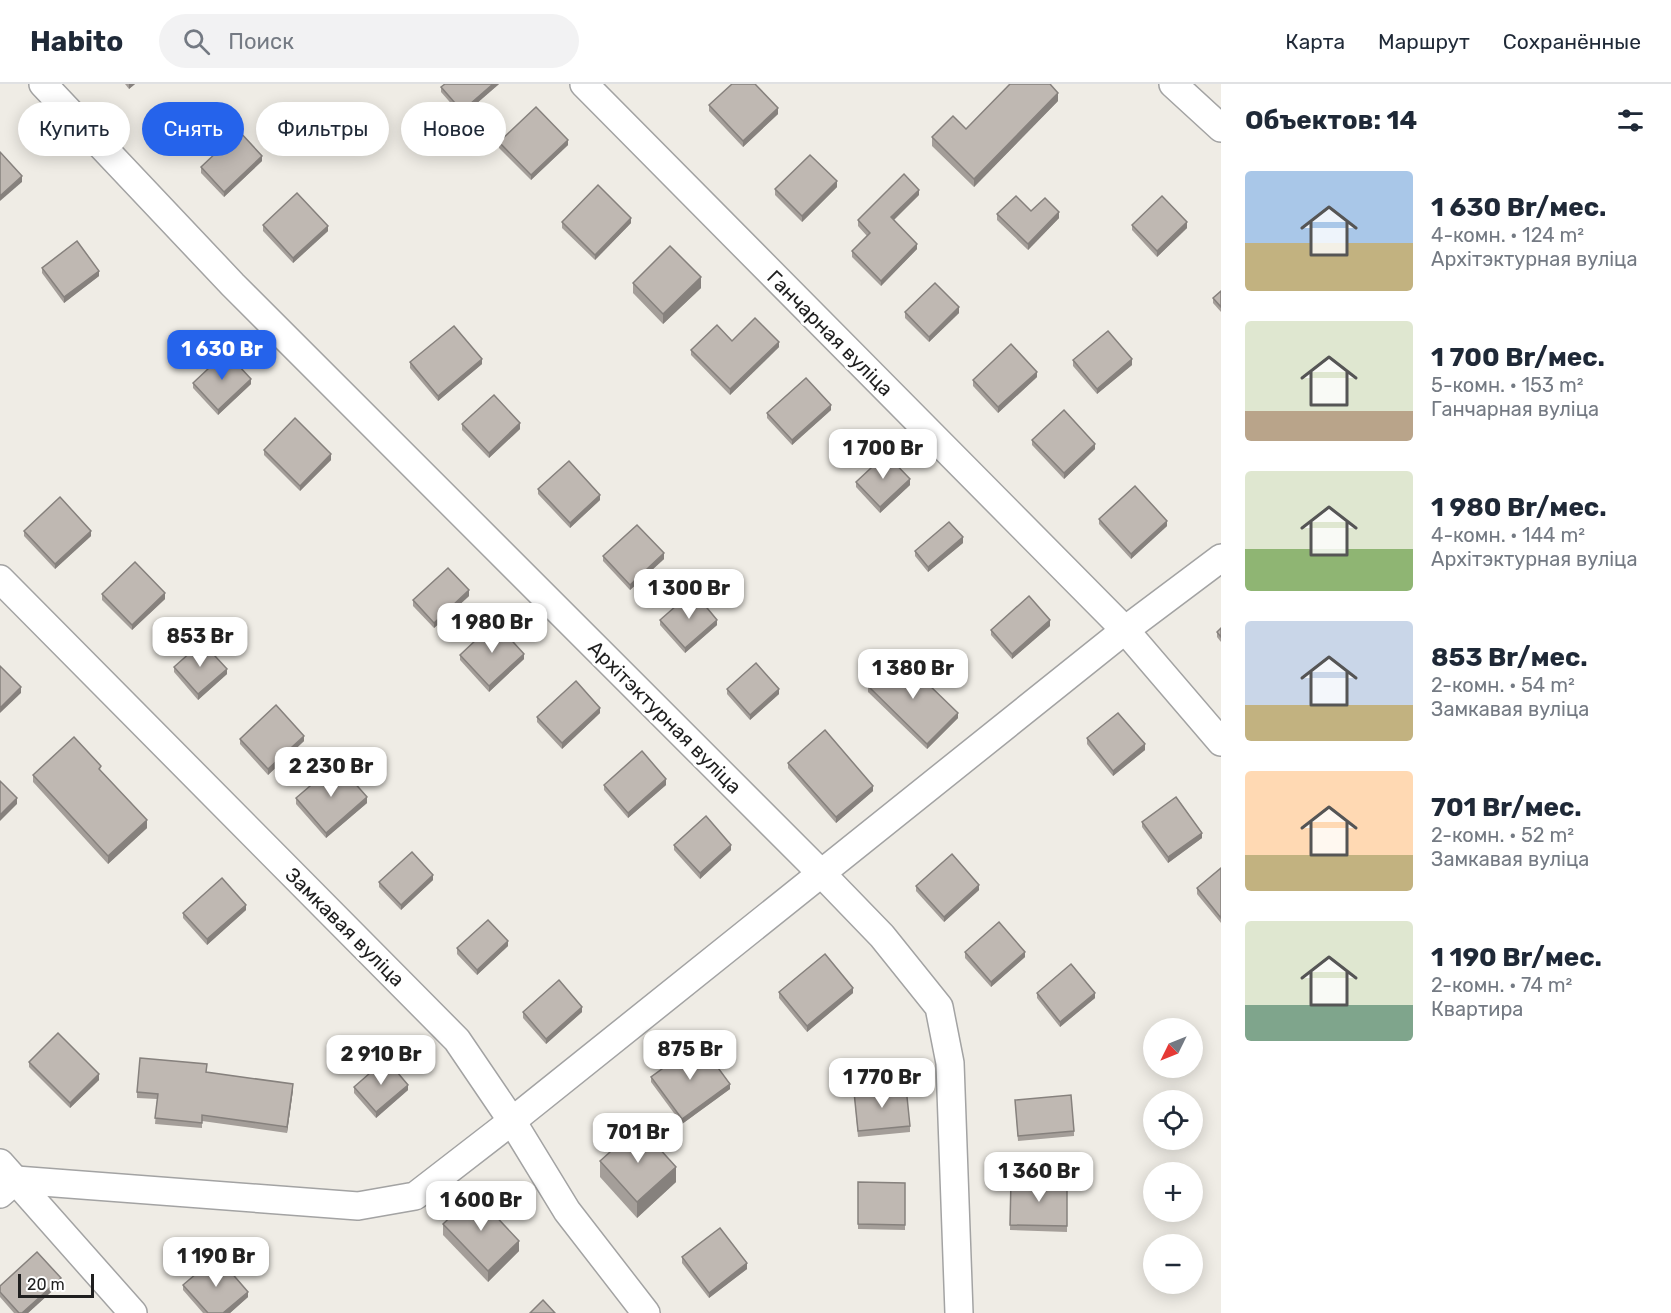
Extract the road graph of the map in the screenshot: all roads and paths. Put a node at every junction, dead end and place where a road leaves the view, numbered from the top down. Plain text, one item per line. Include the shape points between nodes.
1 (44, 84) edge
2 (584, 84) edge
3 (1173, 84) edge
4 (1221, 128) edge
5 (1221, 558) edge
6 (0, 579) edge
7 (1125, 630) junction
8 (1221, 742) edge
9 (822, 874) junction
10 (512, 1121) junction
11 (5, 1179) edge
12 (133, 1313) edge
13 (645, 1313) edge
14 (959, 1313) edge

1 - 9 street, Архітэктурная вуліца via 233,285
2 - 7 street, Ганчарная вуліца
3 - 4 street
5 - 7 street
6 - 10 street, Замкавая вуліца via 457,1040
7 - 8 street, Ганчарная вуліца
7 - 9 street
9 - 10 street
9 - 14 street, Архітэктурная вуліца via 882,936 939,1007 950,1064
10 - 11 street via 414,1196 358,1206
10 - 13 street, Замкавая вуліца via 567,1211
11 - 12 street

